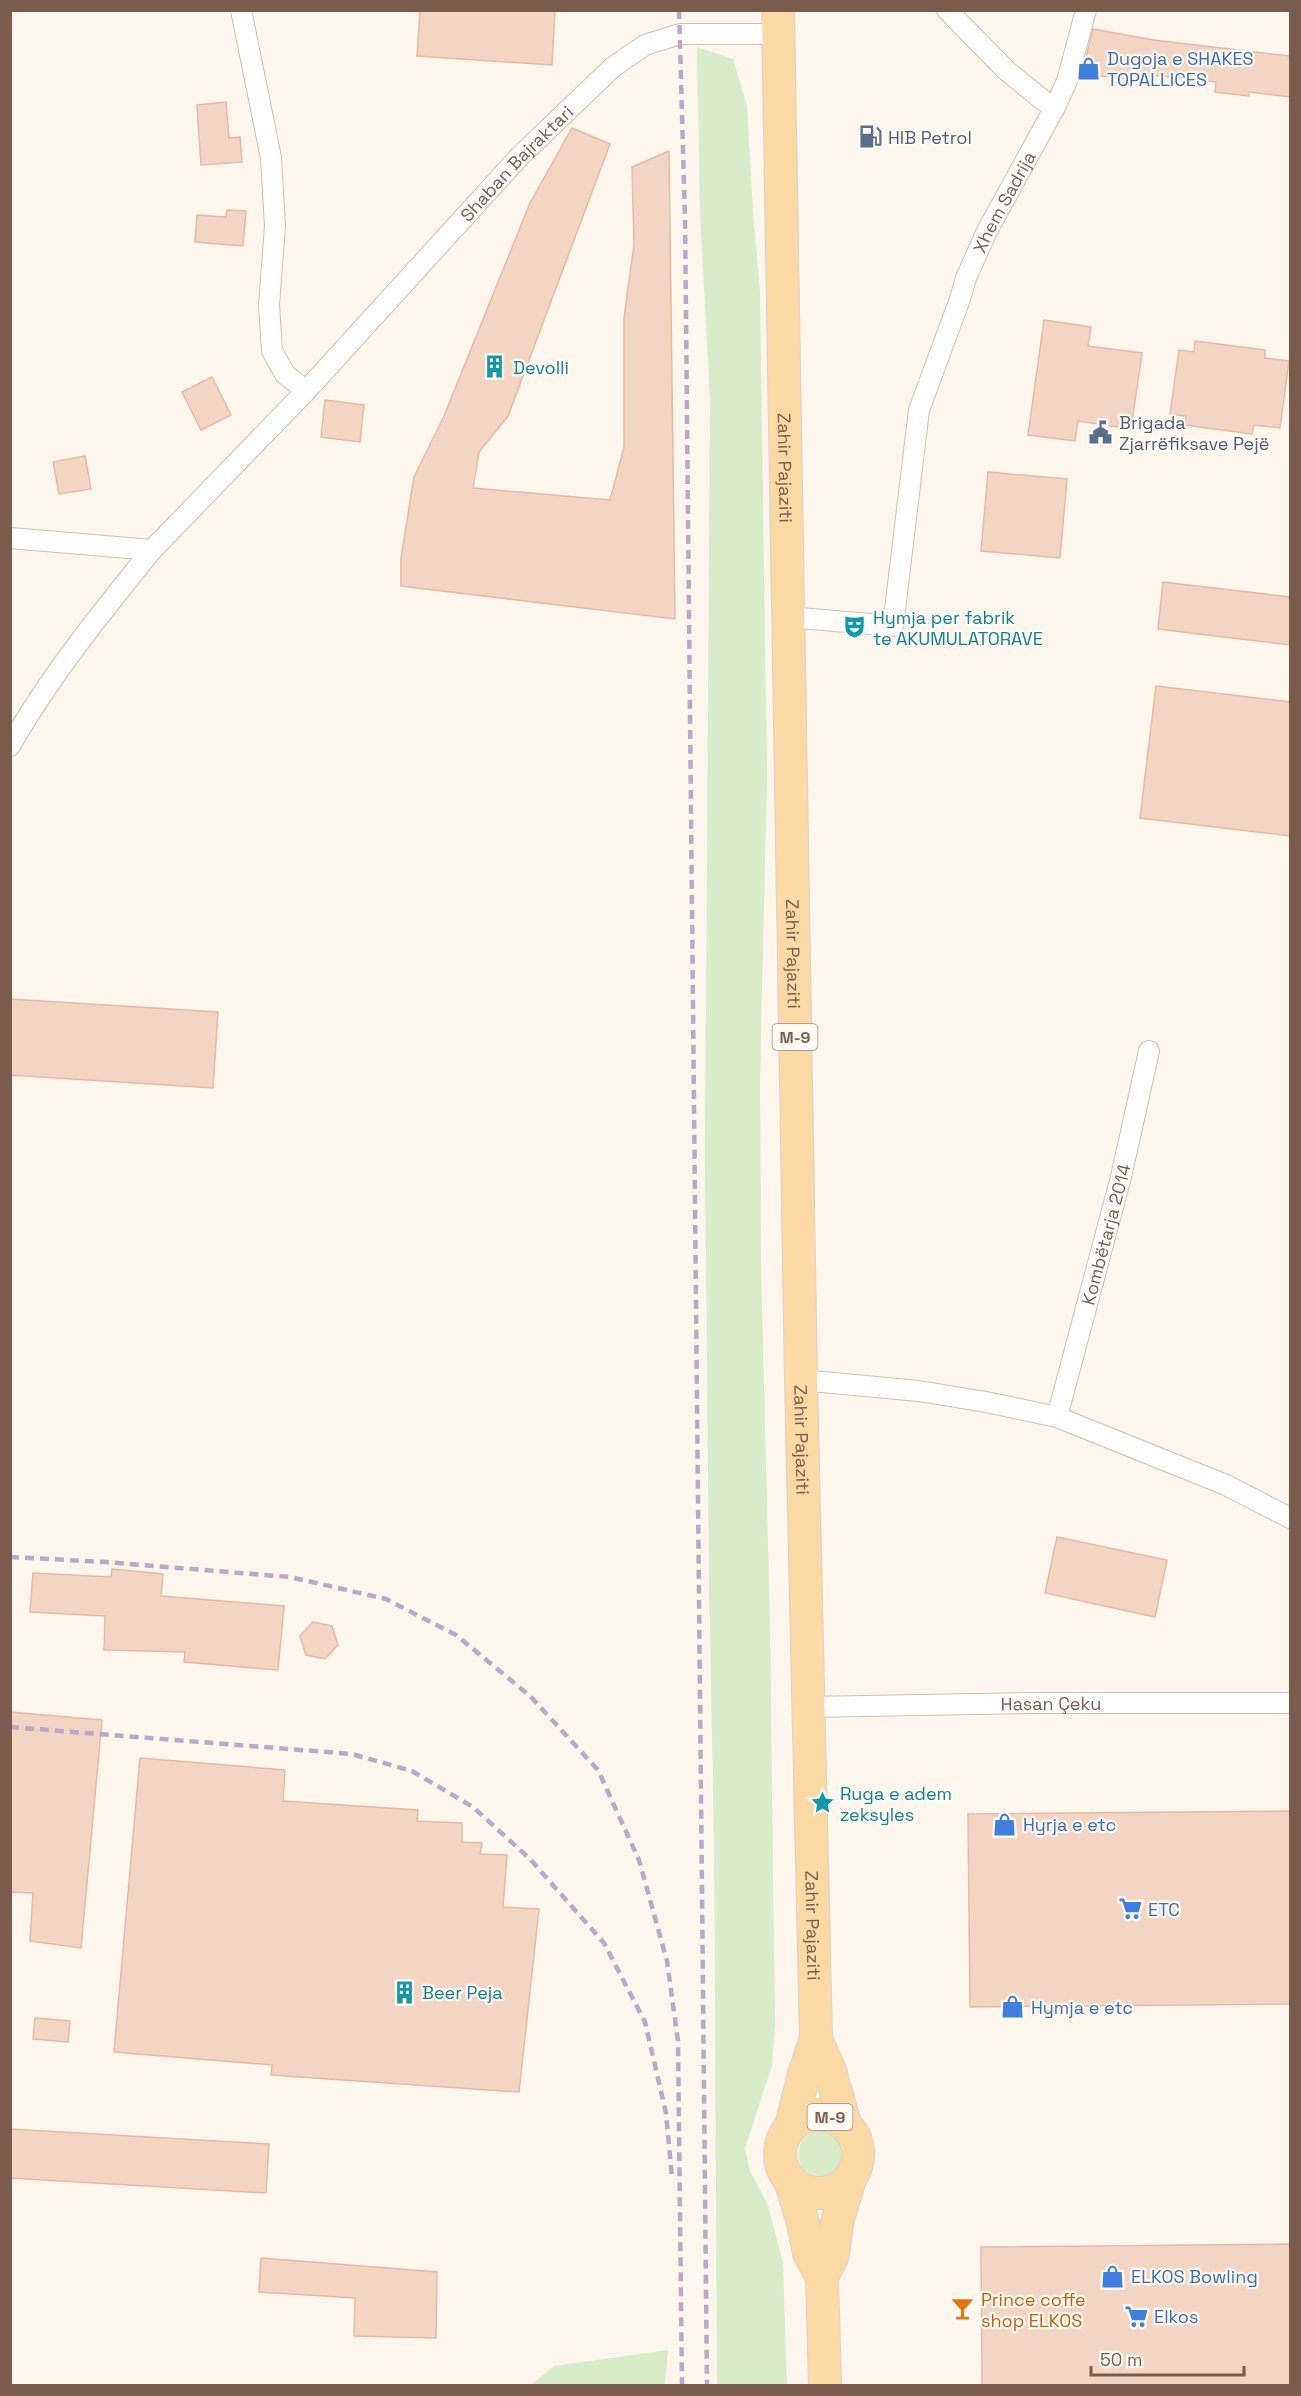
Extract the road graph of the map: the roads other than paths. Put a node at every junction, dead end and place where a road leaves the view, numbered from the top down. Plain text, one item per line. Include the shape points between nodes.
1 (241, 10) edge
2 (947, 10) edge
3 (1086, 10) edge
4 (778, 22) edge
5 (1054, 108) junction
6 (306, 391) junction
7 (10, 538) edge
8 (152, 550) junction
9 (788, 616) junction
10 (10, 746) edge
11 (1149, 1051) dead end
12 (801, 1380) junction
13 (1057, 1417) junction
14 (1290, 1518) edge
15 (1290, 1703) edge
16 (809, 1707) junction
17 (816, 2039) junction
18 (845, 2124) junction
19 (791, 2127) junction
20 (851, 2176) junction
21 (790, 2179) junction
22 (822, 2277) junction
23 (825, 2385) edge

1 - 6 street via 271,158 275,226 269,305 272,351 285,374
2 - 5 street via 1007,71
3 - 5 street, Xhem Sadrija via 1067,81
4 - 6 street, Shaban Bajraktari via 680,34 645,45 613,67 519,157
4 - 9 main road, Zahir Pajaziti / M-9
5 - 9 street, Xhem Sadrija via 987,231 919,410 893,626
6 - 8 street, Shaban Bajraktari
7 - 8 street
8 - 10 street, Shaban Bajraktari via 41,695
9 - 12 main road, Zahir Pajaziti / M-9
11 - 13 street, Kombëtarja 2014 via 1121,1177
12 - 13 street via 919,1391
12 - 16 main road, Zahir Pajaziti / M-9
13 - 14 street via 1226,1485
15 - 16 street, Hasan Çeku
16 - 17 main road, Zahir Pajaziti / M-9
17 - 18 main road, Zahir Pajaziti / M-9
17 - 19 main road, Zahir Pajaziti / M-9
18 - 19 main road, M-9 via 822,2115 810,2116
18 - 20 main road, M-9 via 858,2149
19 - 21 main road, M-9 via 784,2137 781,2159
20 - 21 main road via 842,2186 820,2193 809,2192
20 - 22 main road, M-9 via 837,2222 833,2254
21 - 22 main road, M-9 via 809,2253
22 - 23 main road, M-9

